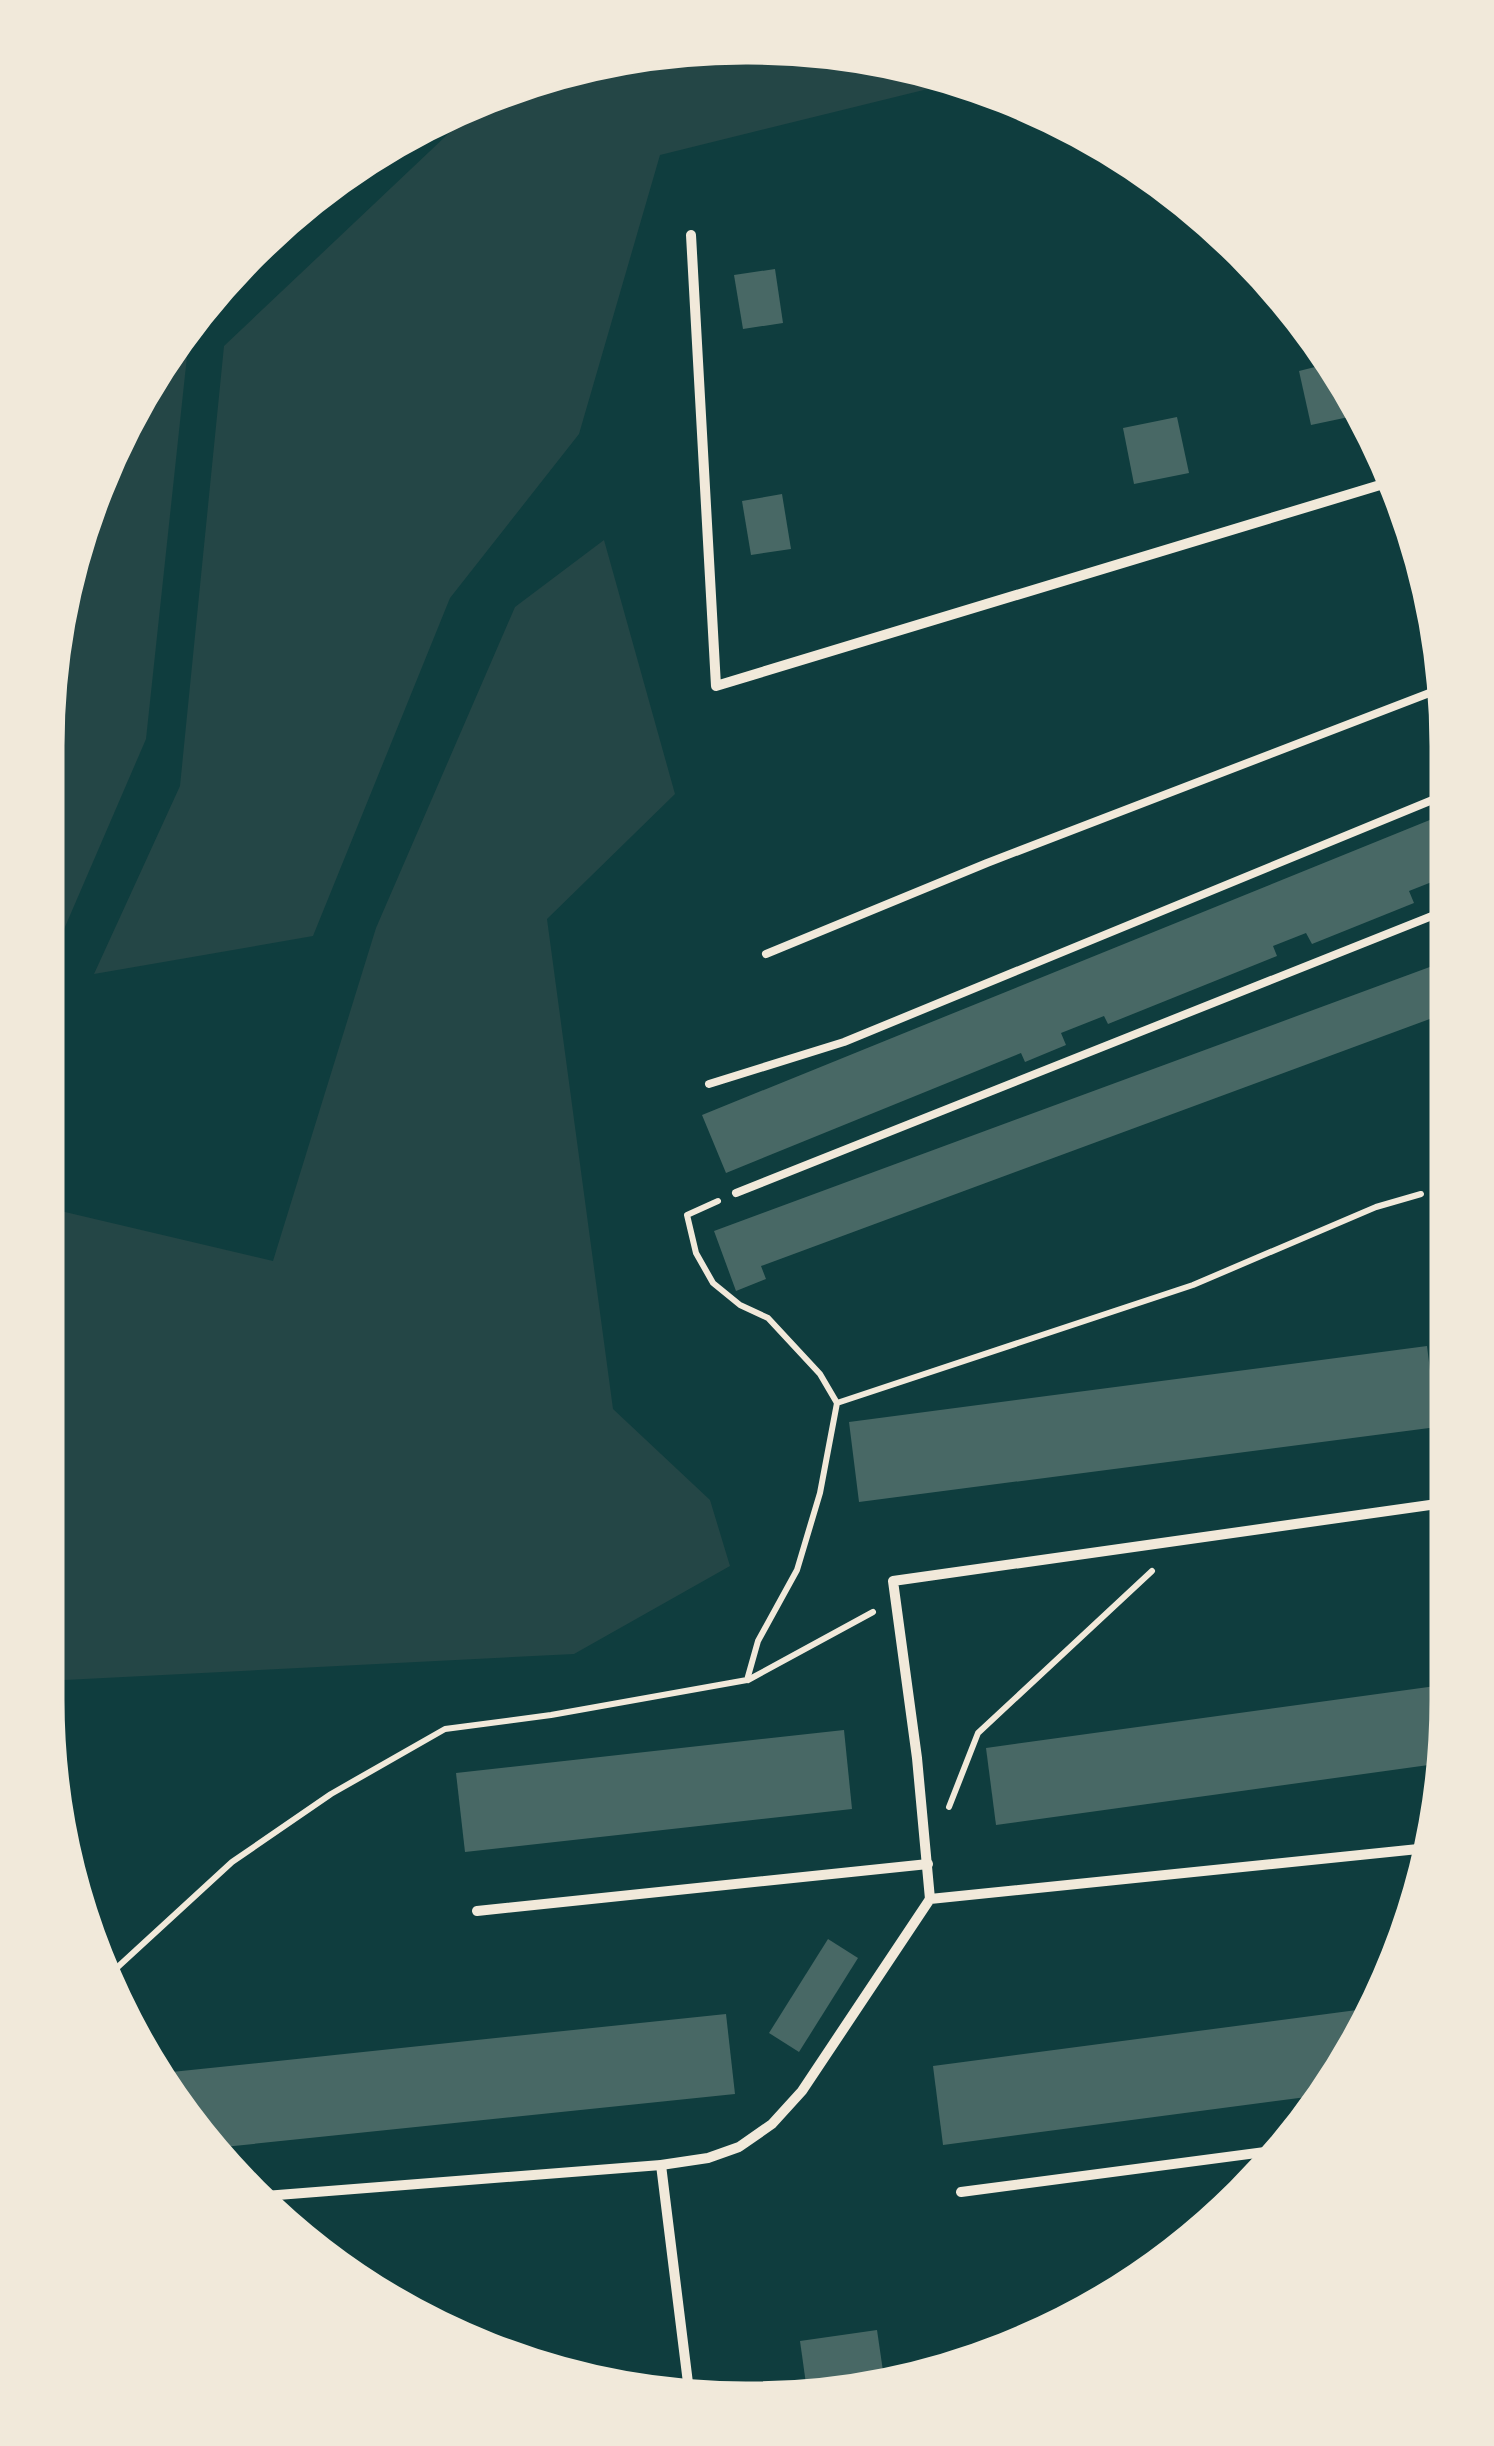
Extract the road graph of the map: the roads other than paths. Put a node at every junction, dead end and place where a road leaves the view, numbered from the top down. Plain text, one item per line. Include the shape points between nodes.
1 (691, 235) dead end
2 (1379, 485) edge
3 (1429, 693) edge
4 (1432, 800) edge
5 (1432, 916) edge
6 (766, 954) dead end
7 (709, 1084) dead end
8 (736, 1194) road end
9 (1432, 1506) edge
10 (1414, 1849) edge
11 (928, 1864) junction
12 (930, 1899) junction
13 (477, 1911) dead end
14 (1260, 2153) edge
15 (660, 2165) junction
16 (961, 2192) dead end
17 (276, 2195) edge
18 (688, 2381) edge

1 - 2 street via 716,686
3 - 6 lane
4 - 7 lane via 844,1042
5 - 8 lane
9 - 11 street via 893,1581
10 - 12 street
11 - 12 street
11 - 13 street
12 - 15 street via 802,2091 772,2124 708,2158
14 - 16 street
15 - 17 street
15 - 18 street

